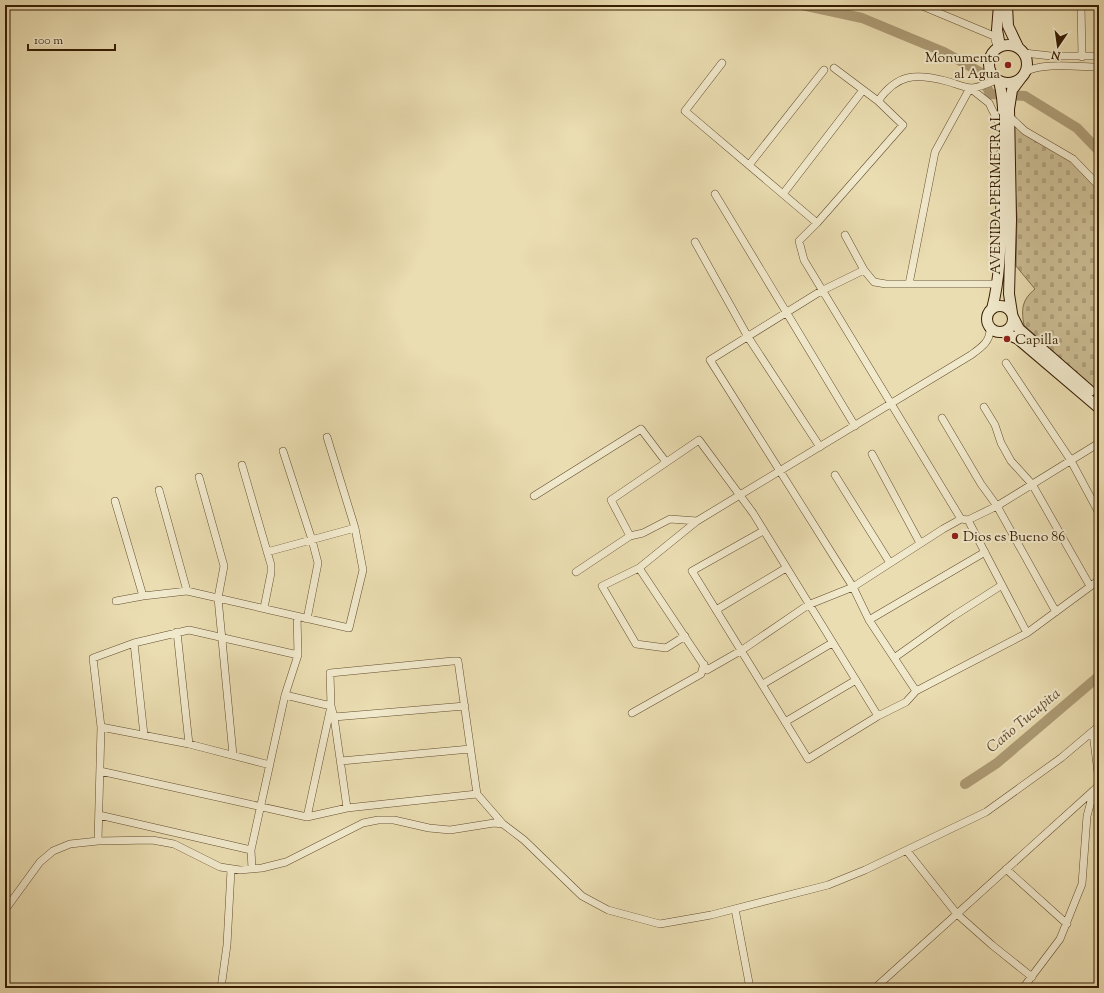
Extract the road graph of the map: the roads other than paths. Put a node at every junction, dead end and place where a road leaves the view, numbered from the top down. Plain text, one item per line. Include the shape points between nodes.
1 (920, 5) edge
2 (999, 5) edge
3 (1007, 5) edge
4 (1081, 5) edge
5 (999, 47) junction
6 (1021, 50) junction
7 (1082, 56) junction
8 (1099, 56) edge
9 (722, 63) dead end
10 (1099, 67) edge
11 (834, 68) dead end
12 (824, 70) dead end
13 (1023, 75) junction
14 (970, 88) junction
15 (863, 90) junction
16 (1001, 90) junction
17 (878, 101) junction
18 (1010, 117) junction
19 (1003, 132) junction
20 (749, 165) junction
21 (1099, 186) edge
22 (715, 194) dead end
23 (783, 194) junction
24 (817, 223) junction
25 (845, 235) dead end
26 (695, 242) dead end
27 (864, 270) junction
28 (909, 284) junction
29 (998, 284) junction
30 (821, 292) junction
31 (992, 309) junction
32 (786, 314) junction
33 (1012, 315) junction
34 (990, 327) junction
35 (1003, 332) junction
36 (748, 336) junction
37 (1006, 363) dead end
38 (1099, 399) edge
39 (891, 404) junction
40 (984, 408) dead end
41 (1099, 408) edge
42 (942, 418) dead end
43 (855, 426) junction
44 (327, 437) dead end
45 (1099, 442) edge
46 (820, 447) junction
47 (282, 451) dead end
48 (872, 454) dead end
49 (1070, 459) junction
50 (666, 462) junction
51 (242, 465) dead end
52 (780, 472) junction
53 (835, 476) dead end
54 (200, 477) dead end
55 (1032, 484) junction
56 (159, 490) dead end
57 (534, 496) dead end
58 (740, 496) junction
59 (115, 501) dead end
60 (997, 506) junction
61 (1099, 513) edge
62 (964, 519) junction
63 (697, 521) junction
64 (355, 528) junction
65 (763, 531) junction
66 (630, 536) junction
67 (312, 540) junction
68 (920, 543) junction
69 (267, 552) junction
70 (984, 552) junction
71 (890, 563) junction
72 (640, 568) junction
73 (786, 568) junction
74 (576, 572) dead end
75 (1099, 580) edge
76 (1002, 585) junction
77 (1090, 586) junction
78 (853, 587) junction
79 (187, 591) junction
80 (143, 596) junction
81 (218, 598) junction
82 (116, 601) dead end
83 (808, 605) junction
84 (264, 608) junction
85 (716, 610) junction
86 (1056, 612) junction
87 (297, 616) junction
88 (307, 618) junction
89 (869, 620) junction
90 (177, 632) junction
91 (1027, 633) junction
92 (685, 636) junction
93 (221, 638) junction
94 (134, 643) junction
95 (832, 643) junction
96 (742, 650) junction
97 (298, 655) junction
98 (894, 658) junction
99 (704, 664) junction
100 (856, 680) junction
101 (763, 684) junction
102 (916, 691) junction
103 (285, 695) junction
104 (331, 706) junction
105 (465, 706) junction
106 (632, 714) dead end
107 (878, 716) junction
108 (334, 717) junction
109 (785, 722) junction
110 (1099, 726) edge
111 (101, 727) junction
112 (1093, 733) junction
113 (144, 735) junction
114 (189, 744) junction
115 (470, 749) junction
116 (234, 755) junction
117 (341, 761) junction
118 (270, 765) junction
119 (100, 771) junction
120 (1099, 781) edge
121 (1096, 787) edge
122 (477, 794) junction
123 (262, 807) junction
124 (347, 808) junction
125 (99, 815) junction
126 (307, 817) junction
127 (503, 824) junction
128 (98, 841) junction
129 (251, 850) junction
130 (907, 851) junction
131 (252, 869) junction
132 (1006, 869) junction
133 (231, 870) junction
134 (735, 909) junction
135 (5, 910) edge
136 (957, 914) junction
137 (1067, 924) junction
138 (1032, 977) junction
139 (1025, 987) edge
140 (221, 988) edge
141 (750, 988) edge
142 (875, 988) edge

1 - 5 street via 994,36
2 - 5 street
3 - 6 street via 1008,26
4 - 7 street
5 - 6 street via 1009,45
5 - 16 street via 990,55 988,65
6 - 7 street
6 - 13 street via 1027,62
7 - 8 street
9 - 20 street via 685,111
10 - 13 street via 1032,68
11 - 15 street
12 - 20 street
13 - 16 street
13 - 16 street via 1015,84
14 - 16 street via 980,86
14 - 17 street via 934,78 911,76 894,83
14 - 19 street via 988,103
14 - 28 street via 935,152
15 - 17 street
15 - 23 street
16 - 18 street, AVENIDA PERIMETRAL
16 - 19 street, AVENIDA PERIMETRAL
17 - 24 street via 903,125
18 - 21 street via 1024,131 1073,159
18 - 33 street, AVENIDA PERIMETRAL via 1009,294
19 - 29 street, AVENIDA PERIMETRAL
20 - 23 street
22 - 32 street
23 - 24 street
24 - 30 street via 799,240 804,260
25 - 27 street
26 - 36 street
27 - 28 street via 874,282
27 - 30 street
28 - 29 street
29 - 31 street, AVENIDA PERIMETRAL
30 - 32 street
30 - 39 street
31 - 33 street via 1004,307
31 - 34 street via 988,319
32 - 36 street
32 - 43 street
33 - 35 street via 1010,327
33 - 38 street, AVENIDA PERIMETRAL via 1019,329
34 - 35 street
34 - 39 street via 991,336 981,348
35 - 41 street via 1018,339
36 - 46 street
36 - 52 street via 710,360
37 - 49 street
39 - 43 street
39 - 62 street
40 - 55 street via 995,425 1011,461
42 - 60 street
43 - 46 street
44 - 64 street
45 - 49 street
46 - 52 street
47 - 67 street
48 - 68 street
49 - 55 street
49 - 61 street
50 - 57 street via 641,429
50 - 58 street via 699,440
50 - 66 street via 611,500
51 - 69 street
52 - 58 street
52 - 78 street
53 - 71 street
54 - 81 street via 224,566
55 - 60 street
55 - 77 street
56 - 79 street
58 - 63 street
58 - 65 street
59 - 80 street
60 - 62 street
60 - 86 street
62 - 68 street
62 - 70 street
63 - 66 street via 670,519 643,533
63 - 72 street
64 - 67 street
64 - 88 street via 364,570 349,628
65 - 73 street
65 - 85 street via 692,572
66 - 74 street
67 - 69 street
67 - 88 street via 318,563
68 - 71 street
69 - 84 street via 271,573
70 - 76 street
70 - 89 street
71 - 78 street
72 - 92 street
72 - 92 street via 602,586 636,644 666,648
73 - 83 street
73 - 85 street
75 - 77 street
76 - 91 street
76 - 98 street
77 - 86 street
78 - 83 street
78 - 89 street
79 - 80 street
79 - 81 street
80 - 82 street
81 - 84 street
81 - 93 street
83 - 95 street
83 - 96 street
84 - 87 street
85 - 96 street
86 - 91 street
87 - 88 street
87 - 97 street
89 - 98 street
90 - 93 street via 189,630
90 - 94 street
90 - 114 street
91 - 102 street
92 - 99 street
93 - 97 street
93 - 116 street
94 - 111 street via 93,658
94 - 113 street
95 - 100 street
95 - 101 street
96 - 99 street via 707,670
96 - 101 street
97 - 103 street
98 - 102 street
99 - 106 street via 701,674
100 - 107 street
100 - 109 street
101 - 109 street
102 - 107 street via 906,702
103 - 104 street
103 - 118 street
104 - 105 street via 330,673 453,661 458,661
104 - 108 street
104 - 126 street
105 - 108 street
105 - 115 street
107 - 109 street via 808,759
108 - 117 street
110 - 112 street
111 - 113 street
111 - 119 street
112 - 120 street
112 - 130 street via 986,812
113 - 114 street
114 - 116 street
115 - 117 street
115 - 122 street
116 - 118 street
117 - 124 street
118 - 123 street
119 - 123 street
119 - 125 street
121 - 132 street
121 - 137 street via 1087,816 1082,884
122 - 124 street
122 - 127 street
123 - 126 street
123 - 129 street
124 - 126 street
125 - 128 street
125 - 129 street
127 - 131 street via 494,823 450,830 394,820 378,820 363,823 286,862
127 - 134 street via 524,840 582,896 608,910 660,924
128 - 133 street via 152,840 174,844 207,862
128 - 135 street via 70,844 53,851 40,862
129 - 131 street
130 - 134 street via 828,885
130 - 136 street
131 - 133 street
132 - 136 street
132 - 137 street
133 - 140 street
134 - 141 street
136 - 138 street
136 - 142 street
137 - 138 street via 1060,939
138 - 139 street

